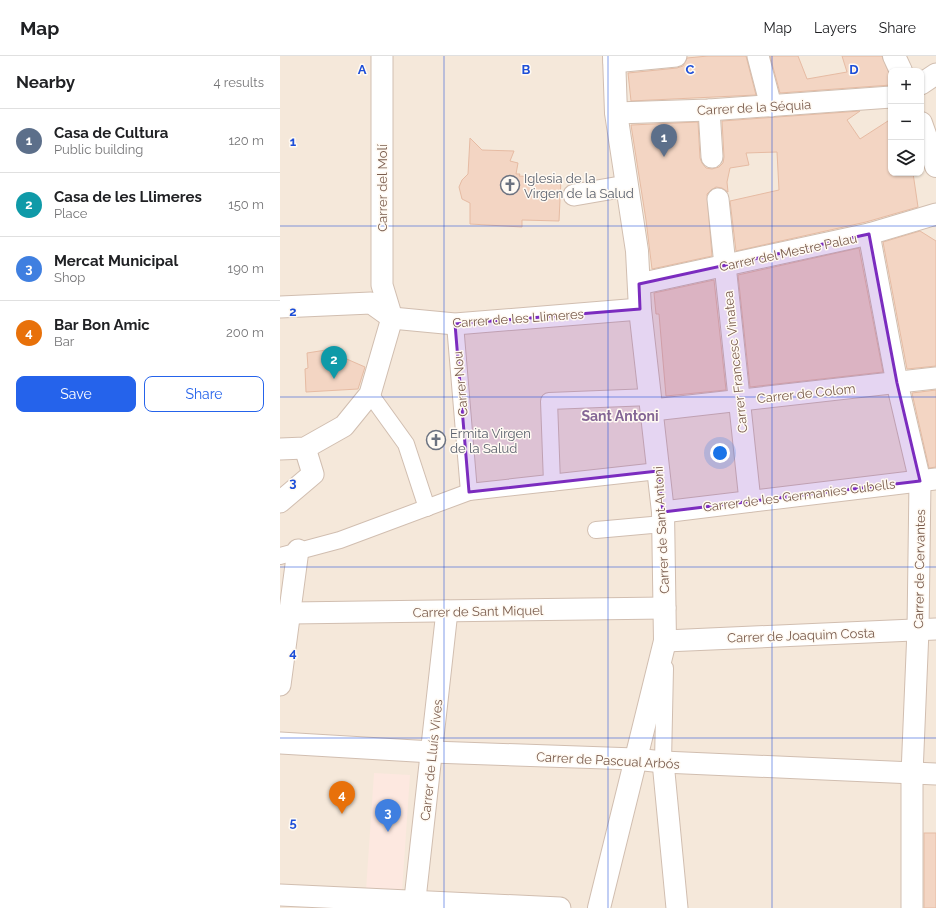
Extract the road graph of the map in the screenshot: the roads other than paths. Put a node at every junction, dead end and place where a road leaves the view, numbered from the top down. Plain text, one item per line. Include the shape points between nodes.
1 (382, 56) edge
2 (676, 56) edge
3 (758, 56) edge
4 (894, 56) edge
5 (614, 59) edge
6 (900, 68) edge
7 (936, 74) edge
8 (924, 82) edge
9 (888, 97) edge
10 (771, 106) junction
11 (709, 110) junction
12 (616, 113) junction
13 (924, 132) edge
14 (712, 157) dead end
15 (936, 166) edge
16 (626, 186) junction
17 (574, 195) dead end
18 (718, 199) dead end
19 (936, 214) edge
20 (869, 234) junction
21 (725, 266) junction
22 (639, 284) junction
23 (280, 307) edge
24 (640, 309) junction
25 (392, 318) junction
26 (455, 324) junction
27 (936, 378) edge
28 (897, 383) junction
29 (370, 394) junction
30 (739, 400) junction
31 (652, 404) junction
32 (305, 448) junction
33 (280, 449) edge
34 (658, 472) junction
35 (928, 480) edge
36 (552, 483) junction
37 (469, 492) junction
38 (280, 502) edge
39 (750, 502) junction
40 (427, 508) junction
41 (663, 518) junction
42 (596, 530) dead end
43 (289, 553) edge
44 (665, 608) junction
45 (447, 611) junction
46 (291, 613) junction
47 (927, 629) edge
48 (665, 641) junction
49 (280, 685) edge
50 (280, 743) edge
51 (432, 752) junction
52 (635, 759) junction
53 (664, 762) junction
54 (912, 774) junction
55 (936, 774) edge
56 (280, 895) edge
57 (414, 904) edge
58 (560, 908) edge
59 (599, 908) edge
60 (677, 908) edge
61 (912, 908) edge

1 - 25 street, Carrer del Molí via 382,285
2 - 5 street
3 - 10 street
4 - 6 street
5 - 12 street, Carrer de Sant Antoni
7 - 8 street
9 - 10 street, Carrer de la Séquia
10 - 11 street, Carrer de la Séquia
11 - 12 street, Carrer de la Séquia
11 - 14 street
12 - 16 street, Carrer de Sant Antoni
13 - 15 street
16 - 17 street
16 - 22 street, Carrer de Sant Antoni via 637,251
18 - 21 street, Carrer Francesc Vinatea
19 - 20 street, Carrer del Mestre Palau
20 - 21 street, Carrer del Mestre Palau
20 - 28 street, Carrer de Cervantes
21 - 22 street, Carrer del Mestre Palau
21 - 30 street, Carrer Francesc Vinatea
22 - 24 street, Carrer de Sant Antoni
23 - 25 street via 371,303
24 - 26 street, Carrer de les Llimeres
24 - 31 street, Carrer de Sant Antoni
25 - 26 street, Carrer de les Llimeres
25 - 29 street
26 - 37 street, Carrer Nou
27 - 28 street, Carrer de Colom
28 - 30 street, Carrer de Colom
28 - 35 street, Carrer de Cervantes
29 - 32 street via 344,426
29 - 40 street via 406,444
30 - 31 street, Carrer de Colom
30 - 39 street, Carrer Francesc Vinatea
31 - 34 street, Carrer de Sant Antoni
31 - 36 street via 549,401
32 - 33 street
32 - 38 street via 313,474
34 - 36 street
34 - 41 street, Carrer de Sant Antoni
35 - 39 street, Carrer de les Germanies Cubells
35 - 47 street, Carrer de Cervantes
36 - 37 street
37 - 40 street
39 - 41 street, Carrer de les Germanies Cubells
40 - 43 street via 340,540
41 - 42 street
41 - 44 street, Carrer de Sant Antoni
43 - 46 street
44 - 45 street, Carrer de Sant Miquel
44 - 48 street, Carrer de Sant Antoni
45 - 46 street, Carrer de Sant Miquel
45 - 51 street, Carrer de Lluís Vives
46 - 49 street
47 - 48 street, Carrer de Joaquim Costa
47 - 54 street, Carrer de Cervantes
48 - 52 street, Carrer de Sant Antoni
48 - 53 street, Carrer de Sant Antoni
50 - 51 street, Carrer de Pascual Arbós
51 - 52 street, Carrer de Pascual Arbós
51 - 57 street, Carrer de Lluís Vives
52 - 53 street, Carrer de Pascual Arbós
52 - 59 street, Carrer de Sant Antoni
53 - 54 street, Carrer de Pascual Arbós
53 - 60 street, Carrer de Sant Antoni
54 - 55 street, Carrer de Pascual Arbós
54 - 61 street, Carrer de Cervantes
56 - 57 street
57 - 58 street

